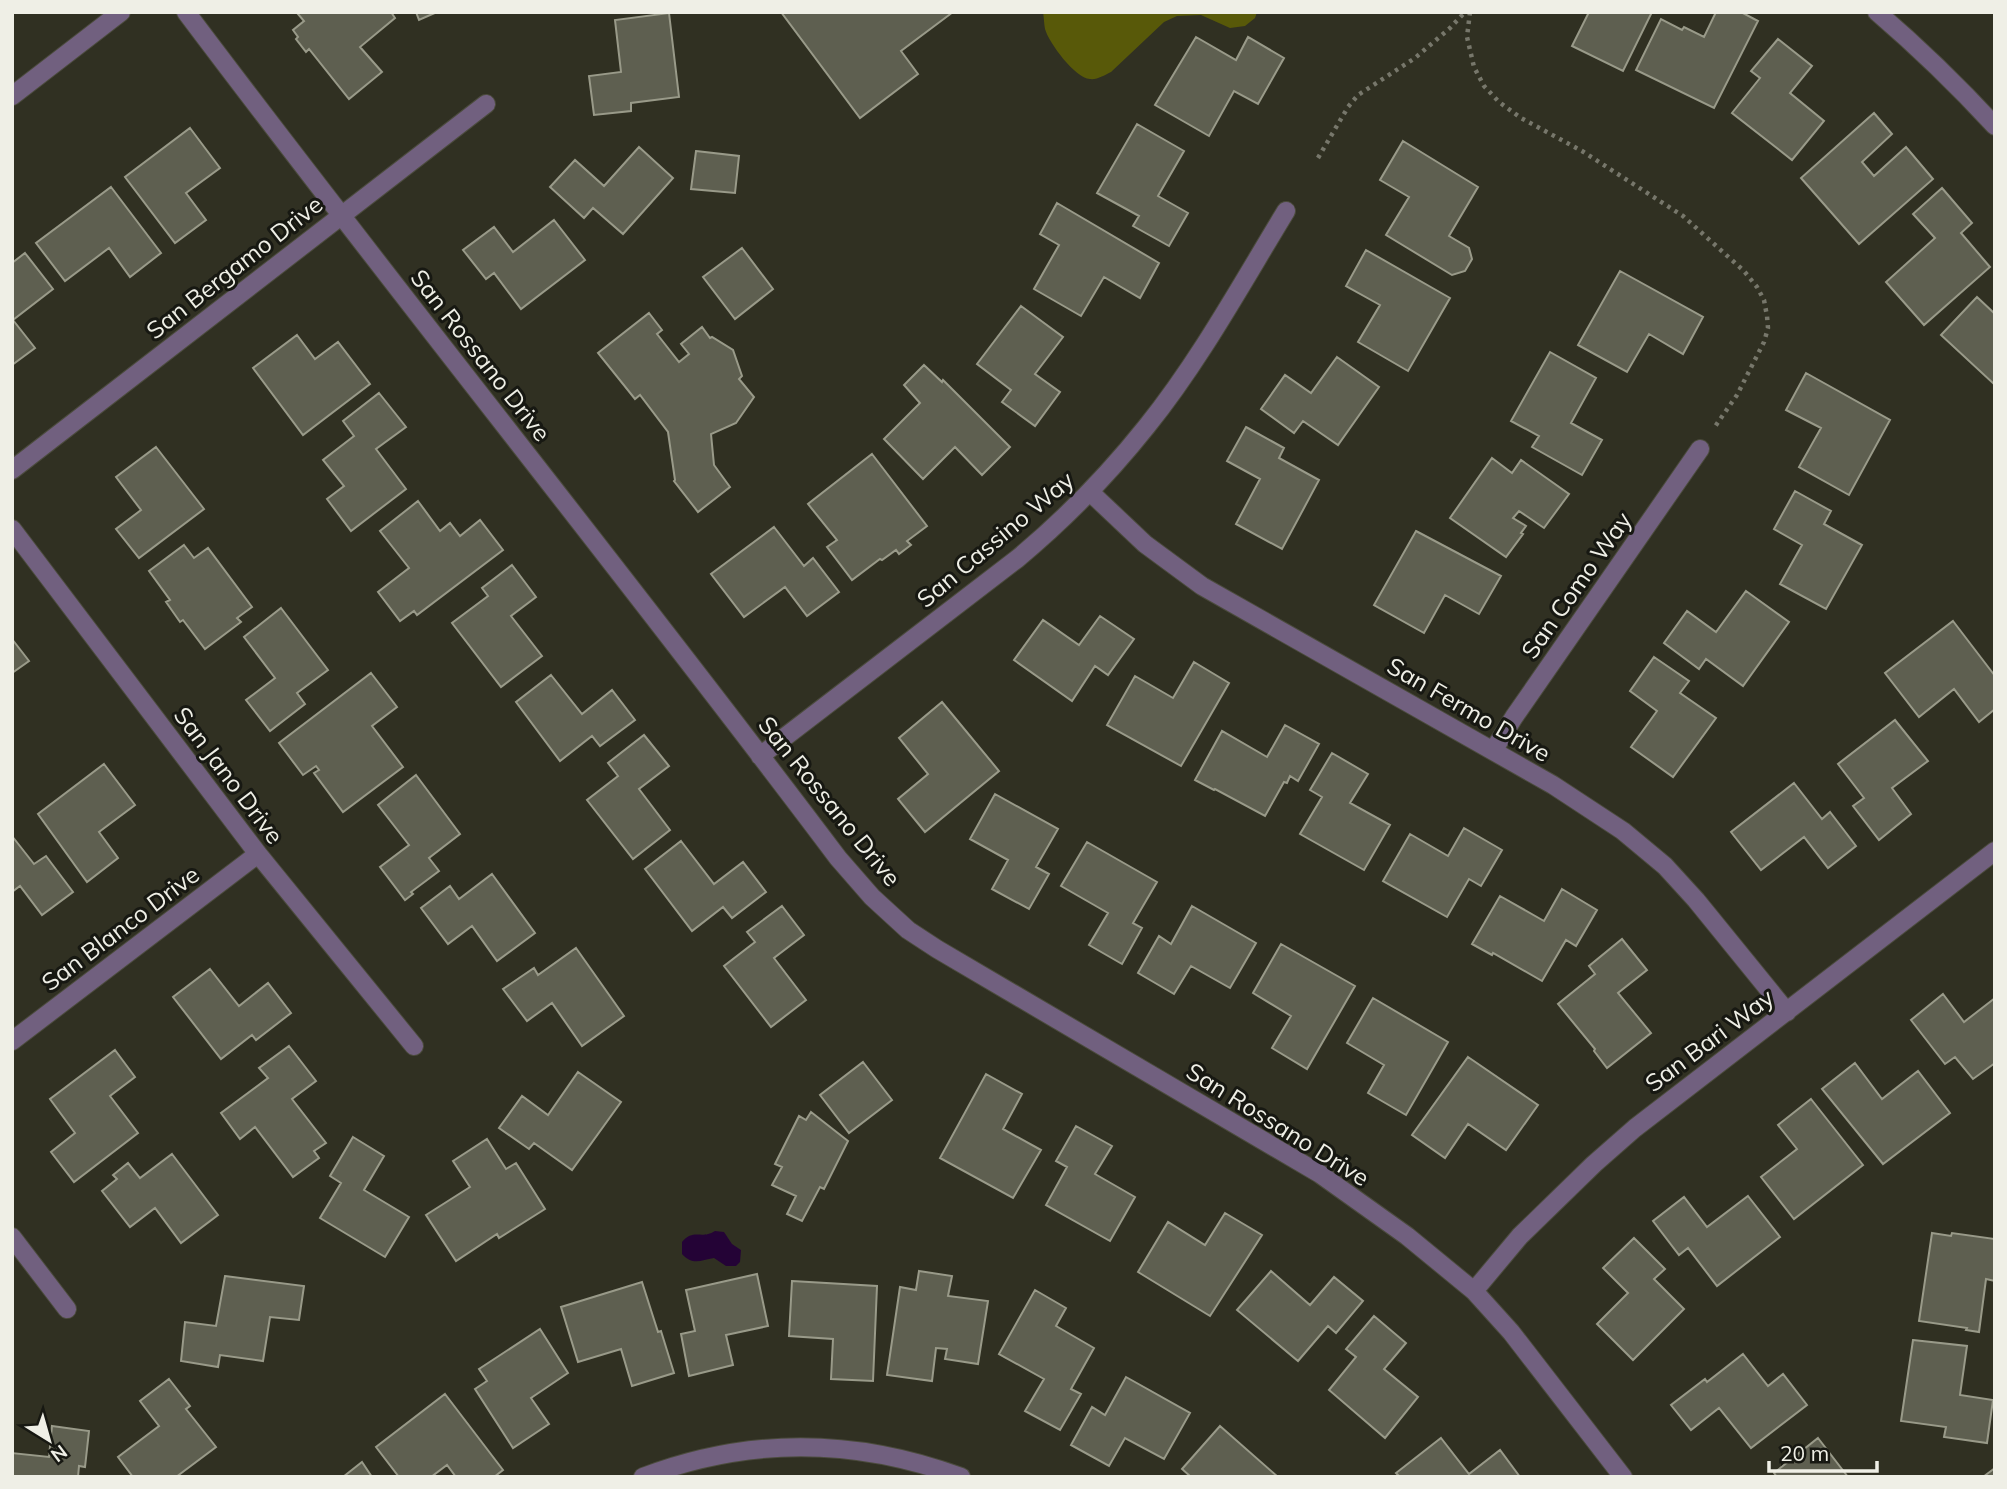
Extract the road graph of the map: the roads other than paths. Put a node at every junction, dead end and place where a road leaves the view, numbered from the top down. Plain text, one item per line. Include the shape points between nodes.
1 (121, 12) edge
2 (186, 12) edge
3 (1877, 12) edge
4 (12, 96) edge
5 (486, 104) dead end
6 (1995, 126) edge
7 (1286, 211) dead end
8 (342, 215) junction
9 (1700, 449) road end
10 (12, 470) edge
11 (1090, 492) junction
12 (12, 529) edge
13 (1493, 751) junction
14 (760, 756) junction
15 (1995, 851) edge
16 (258, 854) junction
17 (1787, 1012) junction
18 (12, 1041) edge
19 (414, 1046) dead end
20 (12, 1237) edge
21 (1474, 1291) junction
22 (67, 1309) dead end
23 (643, 1477) edge
24 (961, 1477) edge
25 (1623, 1477) edge

1 - 4 street
2 - 8 street, San Rossano Drive
3 - 6 street
5 - 8 street, San Bergamo Drive
7 - 11 street, San Cassino Way via 1169,397
8 - 10 street, San Bergamo Drive
8 - 14 street, San Rossano Drive
9 - 13 street, San Como Way
11 - 13 street, San Fermo Drive via 1145,544 1202,586
11 - 14 street, San Cassino Way via 1017,559
12 - 16 street, San Jano Drive
13 - 17 street, San Fermo Drive via 1588,807 1665,866
14 - 21 street, San Rossano Drive via 838,858 908,930 1320,1174
15 - 17 street, San Bari Way
16 - 18 street, San Blanco Drive
16 - 19 street, San Jano Drive
17 - 21 street, San Bari Way via 1594,1164 1520,1236
20 - 22 street
21 - 25 street, San Rossano Drive
23 - 24 street via 726,1453 797,1447 893,1456

